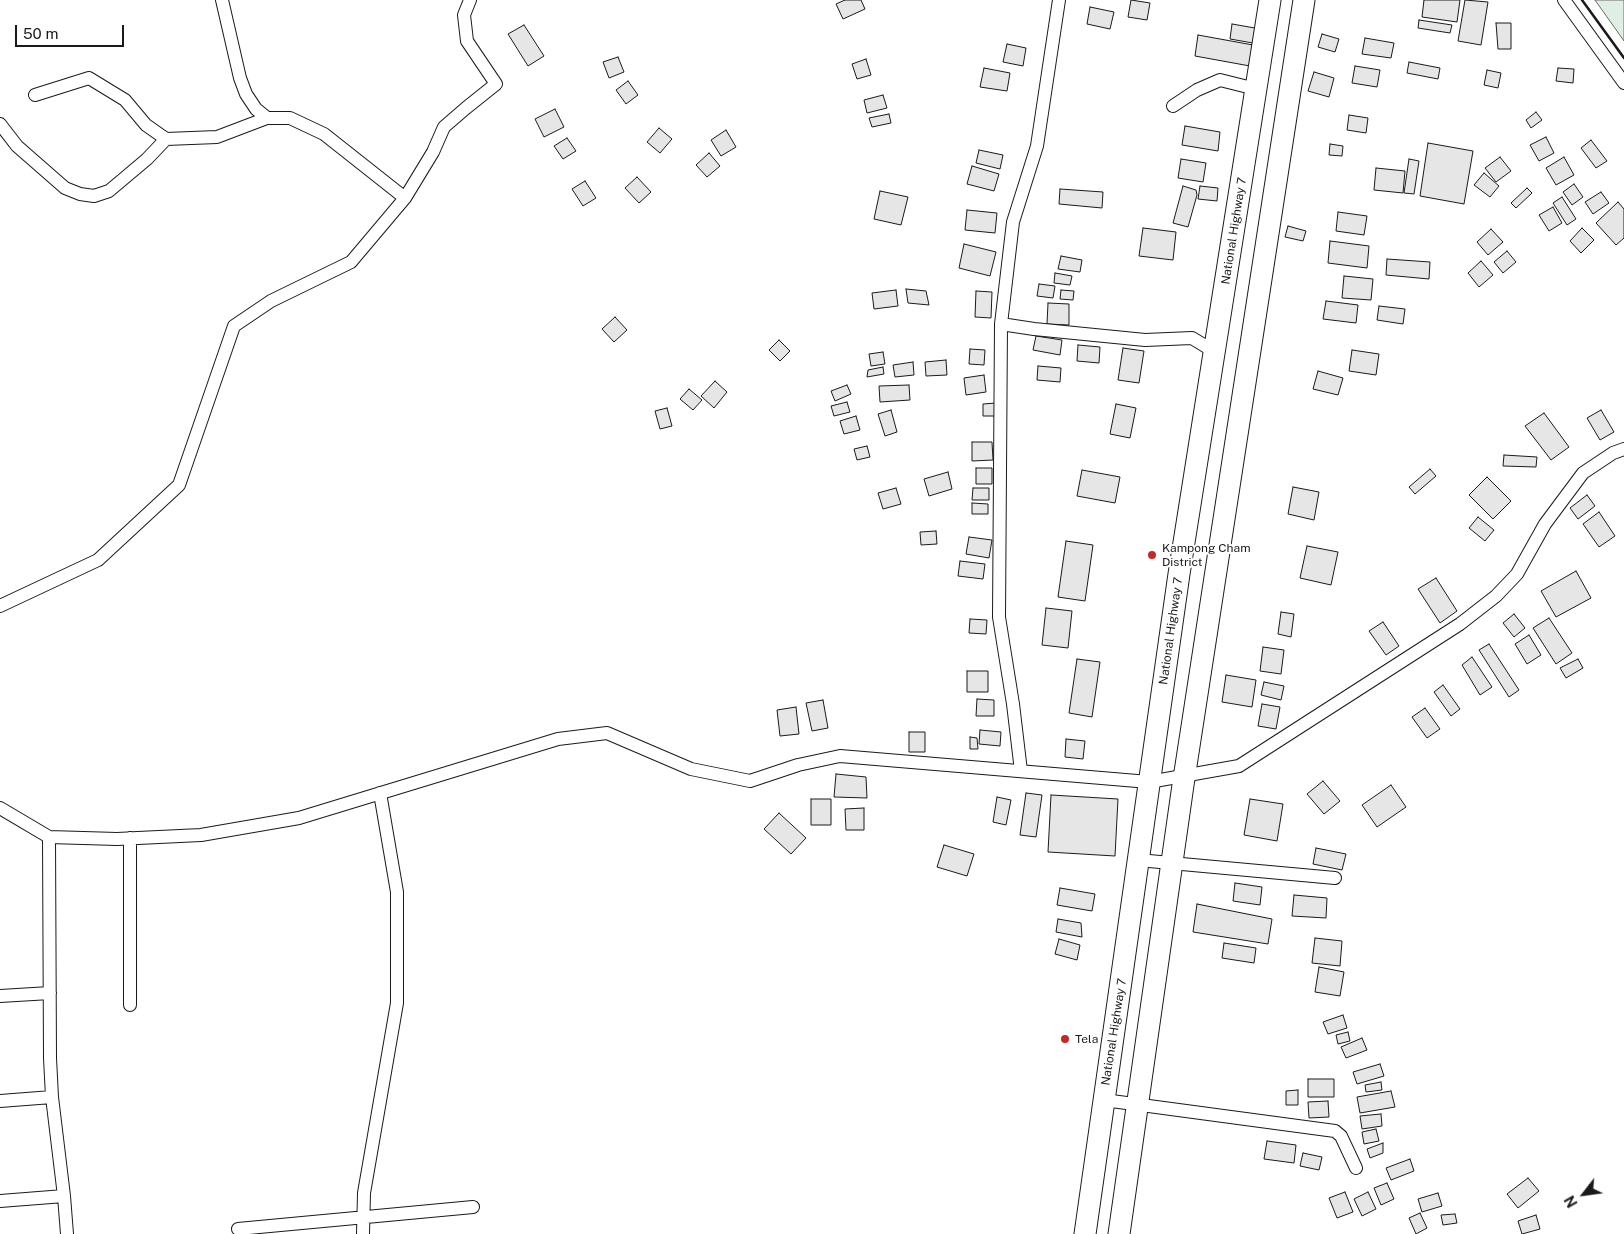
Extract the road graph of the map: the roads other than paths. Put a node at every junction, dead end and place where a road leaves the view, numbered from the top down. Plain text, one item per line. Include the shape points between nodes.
1 (222, 0) edge
2 (470, 0) edge
3 (1059, 0) edge
4 (1270, 0) edge
5 (1304, 0) edge
6 (1564, 0) edge
7 (1624, 83) edge
8 (1256, 89) junction
9 (35, 95) dead end
10 (1173, 106) dead end
11 (266, 118) junction
12 (0, 124) edge
13 (166, 139) junction
14 (405, 198) junction
15 (1001, 324) junction
16 (1215, 352) junction
17 (1624, 449) edge
18 (0, 606) edge
19 (1021, 771) junction
20 (1149, 782) junction
21 (380, 793) junction
22 (0, 808) edge
23 (49, 837) junction
24 (130, 838) junction
25 (1138, 860) junction
26 (1335, 878) dead end
27 (50, 993) junction
28 (0, 996) edge
29 (130, 1005) dead end
30 (52, 1098) junction
31 (1104, 1100) junction
32 (0, 1101) edge
33 (1356, 1168) dead end
34 (64, 1196) junction
35 (0, 1201) edge
36 (472, 1208) dead end
37 (364, 1218) junction
38 (238, 1229) dead end
39 (67, 1234) edge
40 (363, 1234) edge
41 (1085, 1234) edge
42 (1119, 1234) edge

1 - 11 street via 240,78 246,94
2 - 14 street via 464,15 467,41 496,84 444,127 434,152
3 - 15 street via 1037,146 1012,222
4 - 8 highway, National Highway 7
5 - 42 highway via 1183,785
6 - 7 street
8 - 10 street via 1220,80
8 - 16 highway, National Highway 7
9 - 13 street via 89,78 126,100 146,125
11 - 13 street via 217,137
11 - 14 street via 290,118 324,134
12 - 13 street via 18,146 65,188 94,196 109,191
14 - 18 street via 351,262 271,302 234,326 180,485 98,560
15 - 16 street via 1145,340 1192,338
15 - 19 street via 1000,617
16 - 20 highway, National Highway 7
17 - 20 street via 1583,474 1545,524 1517,574 1496,596 1460,624 1239,766
19 - 20 street
19 - 21 street via 840,756 798,765 750,781 691,769 608,733 558,740
20 - 25 highway, National Highway 7
21 - 24 street via 299,818 201,834
21 - 37 street via 397,892 397,1003 364,1192
22 - 23 street
23 - 24 street
23 - 27 street
24 - 29 street
25 - 26 street
25 - 31 highway, National Highway 7
27 - 28 street
27 - 30 street
30 - 32 street
30 - 34 street
31 - 33 street via 1335,1131 1341,1136
31 - 41 highway, National Highway 7
34 - 35 street
34 - 39 street
36 - 37 street
37 - 38 street
37 - 40 street

